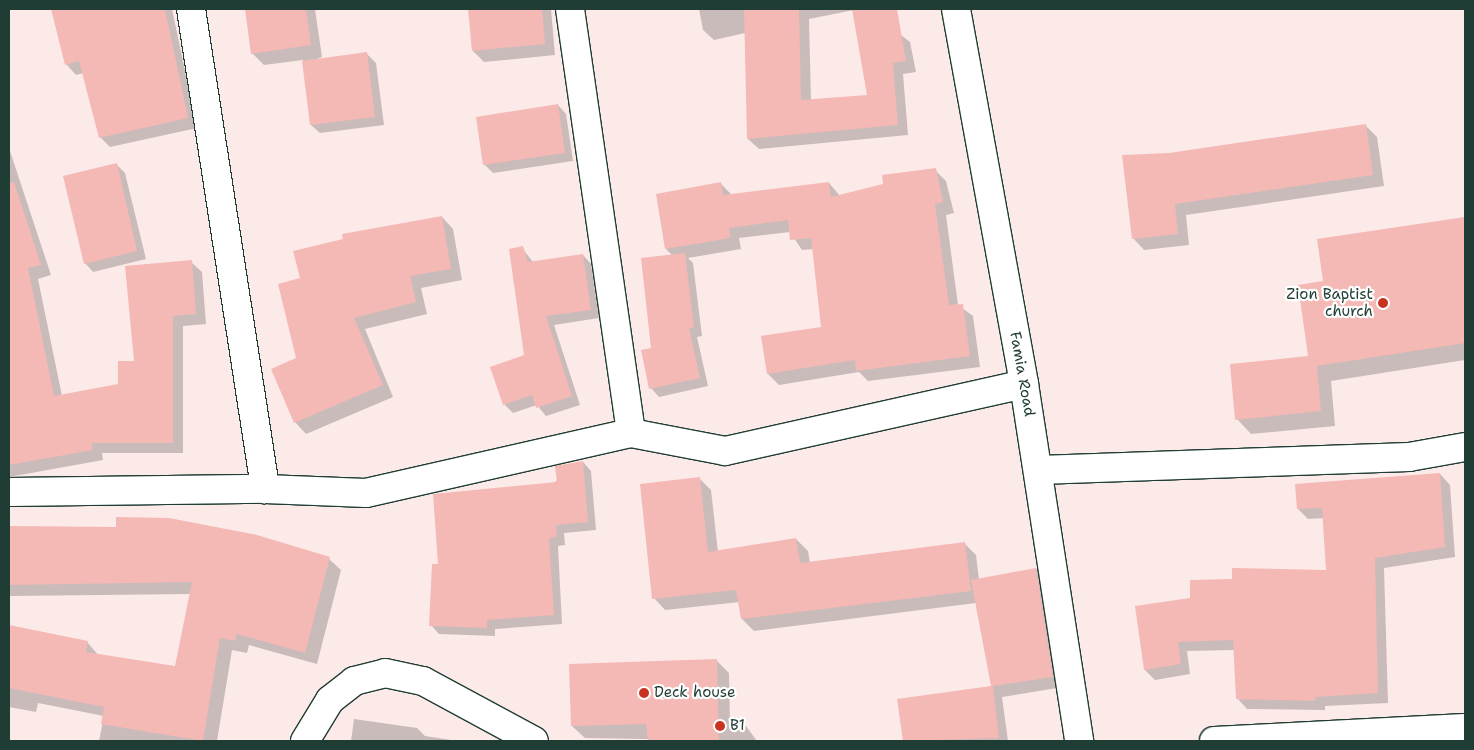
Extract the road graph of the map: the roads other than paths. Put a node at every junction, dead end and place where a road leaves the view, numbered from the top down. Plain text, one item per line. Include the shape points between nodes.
1 (191, 9) edge
2 (570, 9) edge
3 (956, 9) edge
4 (1024, 384) junction
5 (631, 433) junction
6 (1465, 447) edge
7 (1039, 470) junction
8 (265, 489) junction
9 (9, 492) edge
10 (1465, 728) edge
11 (304, 741) edge
12 (534, 741) edge
13 (1079, 741) edge
14 (1214, 741) edge

1 - 8 street
2 - 5 street
3 - 4 street, Famia Road
4 - 5 street via 725,451
4 - 7 street, Famia Road
5 - 8 street via 366,493
6 - 7 street via 1409,457
7 - 13 street, Famia Road
8 - 9 street
10 - 14 street
11 - 12 street via 330,700 354,681 385,673 423,681

